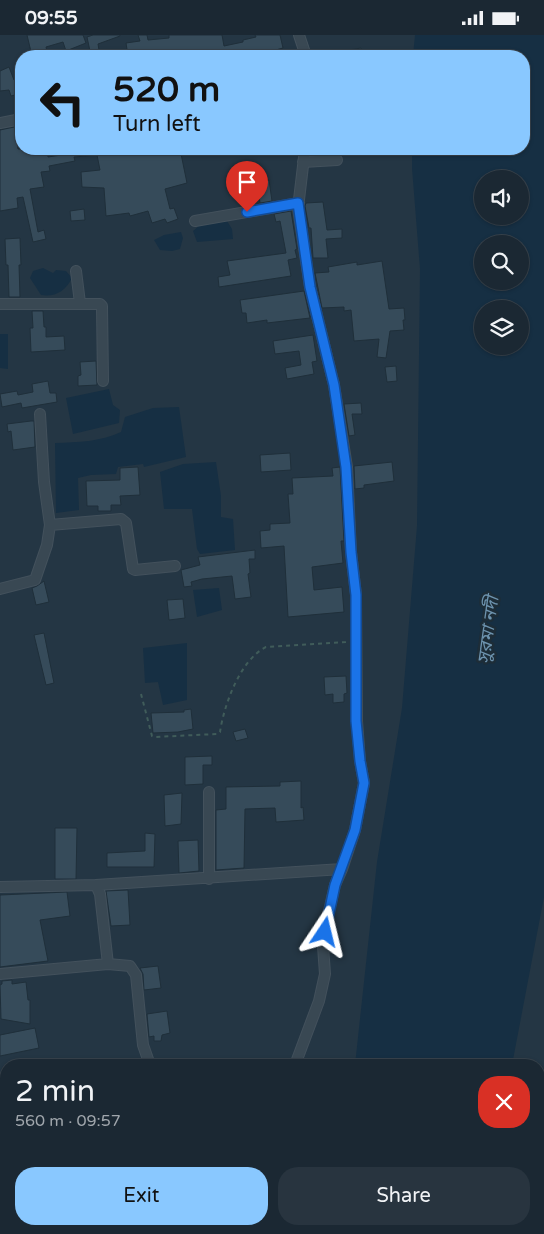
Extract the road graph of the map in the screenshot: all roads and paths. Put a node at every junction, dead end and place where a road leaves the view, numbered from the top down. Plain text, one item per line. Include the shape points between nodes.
1 (299, 35) edge
2 (304, 50) edge
3 (15, 120) edge
4 (0, 123) edge
5 (304, 155) edge
6 (337, 161) dead end
7 (303, 162) junction
8 (298, 203) junction
9 (195, 221) dead end
10 (76, 271) dead end
11 (80, 303) junction
12 (0, 304) edge
13 (103, 381) dead end
14 (40, 414) dead end
15 (50, 525) junction
16 (176, 566) dead end
17 (0, 589) edge
18 (355, 641) junction
19 (141, 694) dead end
20 (209, 792) dead end
21 (342, 869) junction
22 (209, 879) junction
23 (96, 885) junction
24 (0, 887) edge
25 (108, 964) junction
26 (0, 974) edge
27 (148, 1059) edge
28 (297, 1059) edge

1 - 2 street
3 - 4 street
5 - 7 street
6 - 7 street
7 - 8 street
8 - 9 street
8 - 18 street via 310,287 334,385 346,467 356,595
10 - 11 street
11 - 12 street
11 - 13 street via 102,306
14 - 15 street
15 - 16 street via 121,519 126,523 133,569
15 - 17 street via 35,580
18 - 19 path via 260,650 244,666 223,711 217,734 152,736
18 - 21 street via 356,721 364,783 355,830
20 - 22 street
21 - 22 street
21 - 28 street via 327,919 323,946 326,974 320,1001
22 - 23 street
23 - 24 street
23 - 25 street via 100,894
25 - 26 street
25 - 27 street via 130,966 136,975 143,1045

